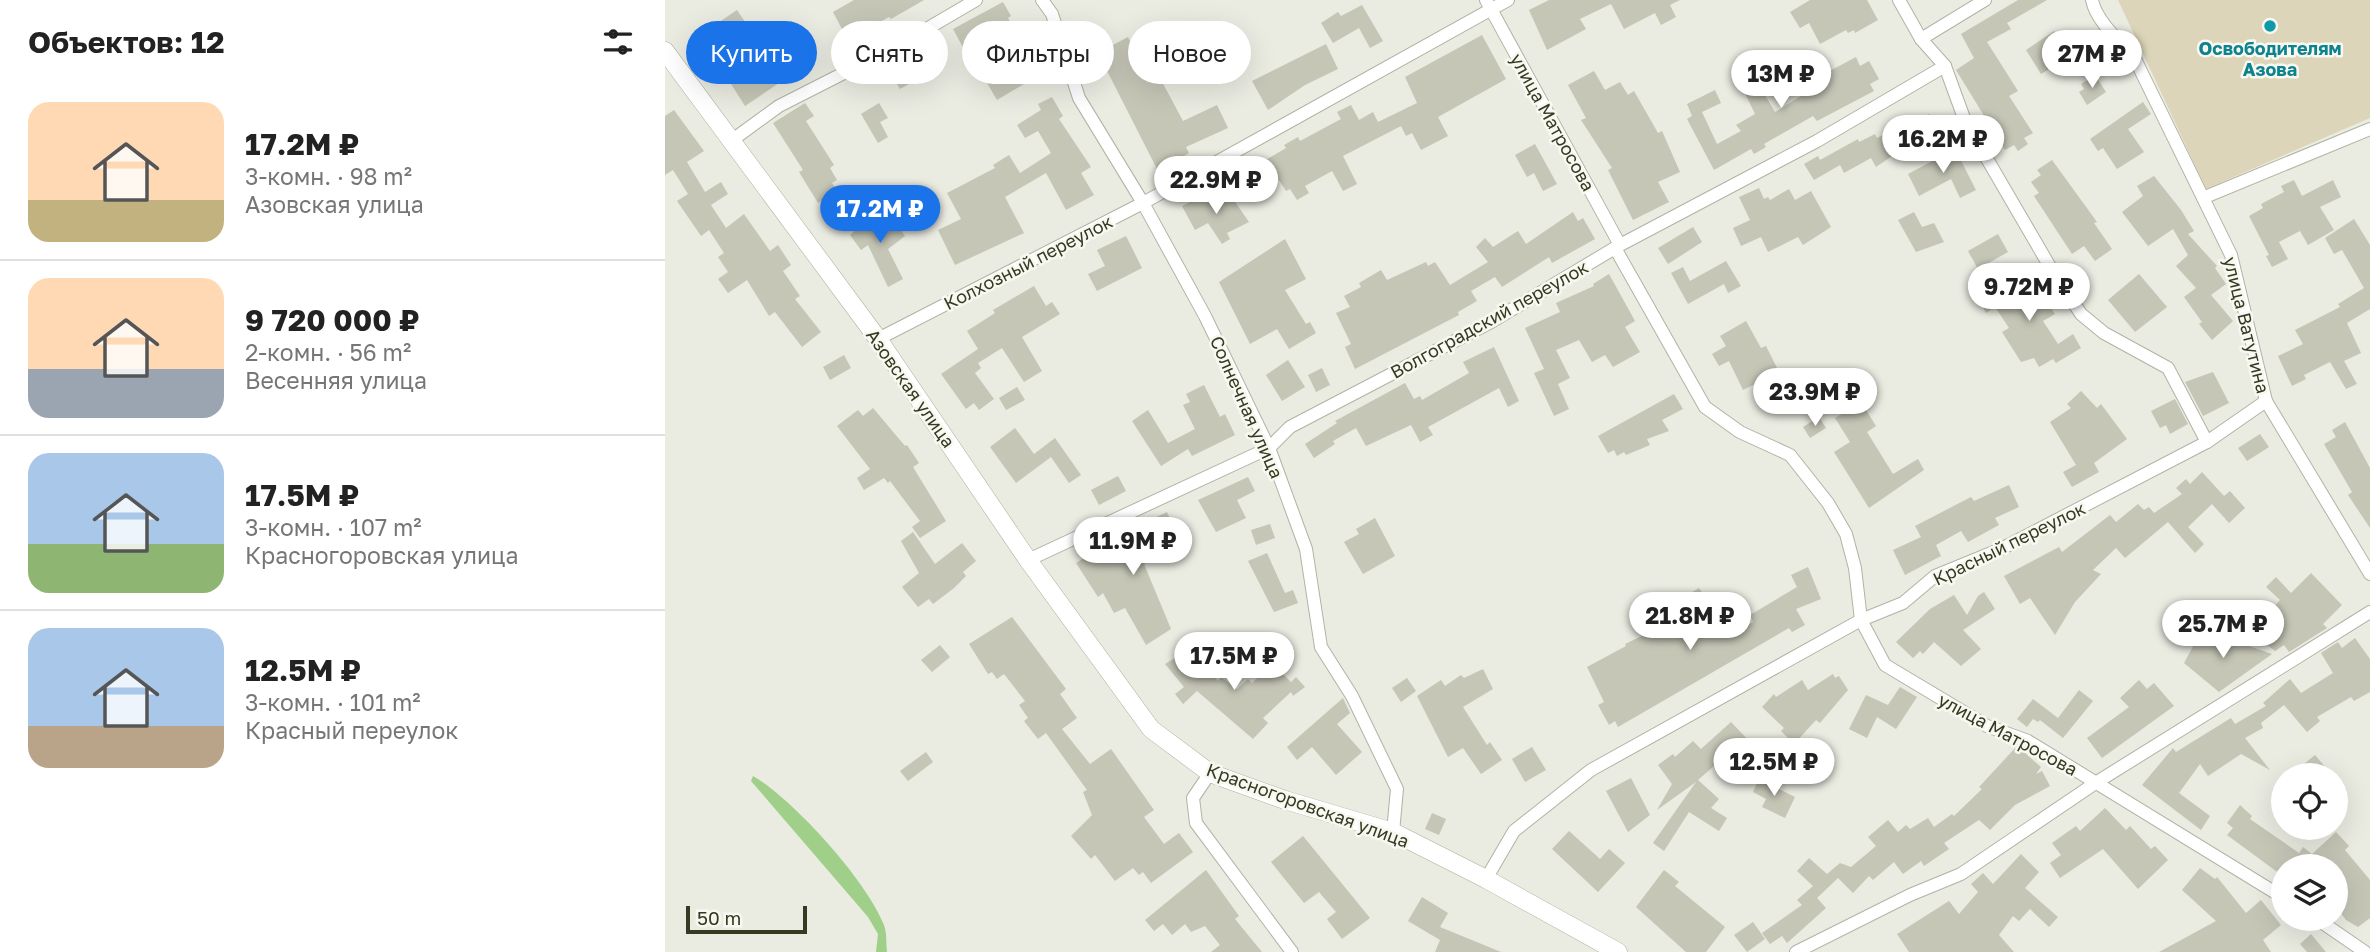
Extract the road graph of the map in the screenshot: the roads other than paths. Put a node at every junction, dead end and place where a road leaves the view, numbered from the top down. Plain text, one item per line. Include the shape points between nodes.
1 (976, 0) edge
2 (1042, 0) edge
3 (1507, 0) edge
4 (1899, 0) edge
5 (1985, 0) edge
6 (2092, 0) edge
7 (1488, 4) edge
8 (1921, 39) junction
9 (665, 51) edge
10 (1945, 66) junction
11 (2370, 129) edge
12 (731, 141) junction
13 (2205, 197) junction
14 (1143, 203) junction
15 (1617, 247) junction
16 (878, 339) junction
17 (2266, 401) junction
18 (2207, 442) junction
19 (1269, 448) junction
20 (1028, 560) junction
21 (2370, 574) edge
22 (2370, 612) edge
23 (1861, 620) junction
24 (1151, 729) joint
25 (1210, 773) junction
26 (2097, 782) junction
27 (1393, 832) junction
28 (1486, 879) junction
29 (2271, 890) edge
30 (2334, 931) edge
31 (1292, 952) edge
32 (1618, 952) edge
33 (1796, 952) edge
34 (2365, 952) edge

1 - 12 street via 779,106
2 - 14 street, Солнечная улица via 1052,14 1079,98
3 - 7 street, Колхозный переулок
4 - 8 street
5 - 8 street
6 - 13 street, улица Ватутина via 2134,57
7 - 14 street, Колхозный переулок
7 - 15 street, улица Матросова
8 - 10 street
9 - 12 street, Азовская улица
10 - 15 street, Волгоградский переулок via 1817,141
10 - 18 street via 1965,121 2081,314 2104,333 2168,368
11 - 13 street
12 - 16 street, Азовская улица
13 - 17 street, улица Ватутина via 2231,255
14 - 16 street, Колхозный переулок
14 - 19 street, Солнечная улица
15 - 19 street, Волгоградский переулок via 1491,322 1290,427
15 - 23 street, улица Матросова via 1705,407 1740,432 1790,455 1828,503 1846,534
16 - 20 street, Азовская улица
17 - 18 street, Красный переулок
17 - 21 street, улица Ватутина
18 - 23 street, Красный переулок via 2001,549 1935,576 1903,603
19 - 20 street, Волгоградский переулок
19 - 27 street, Солнечная улица via 1306,549 1321,647 1352,696 1397,789
20 - 24 street, Азовская улица
22 - 26 street
23 - 26 street, улица Матросова via 1885,665 1987,726 2028,741
23 - 28 street, Красный переулок via 1591,770 1514,831
24 - 25 street, Красногоровская улица
25 - 27 street, Красногоровская улица
25 - 31 street via 1193,798 1196,823
26 - 29 street, улица Матросова
26 - 33 street via 1961,874
27 - 28 street, Красногоровская улица
28 - 32 street, Красногоровская улица
30 - 34 street

